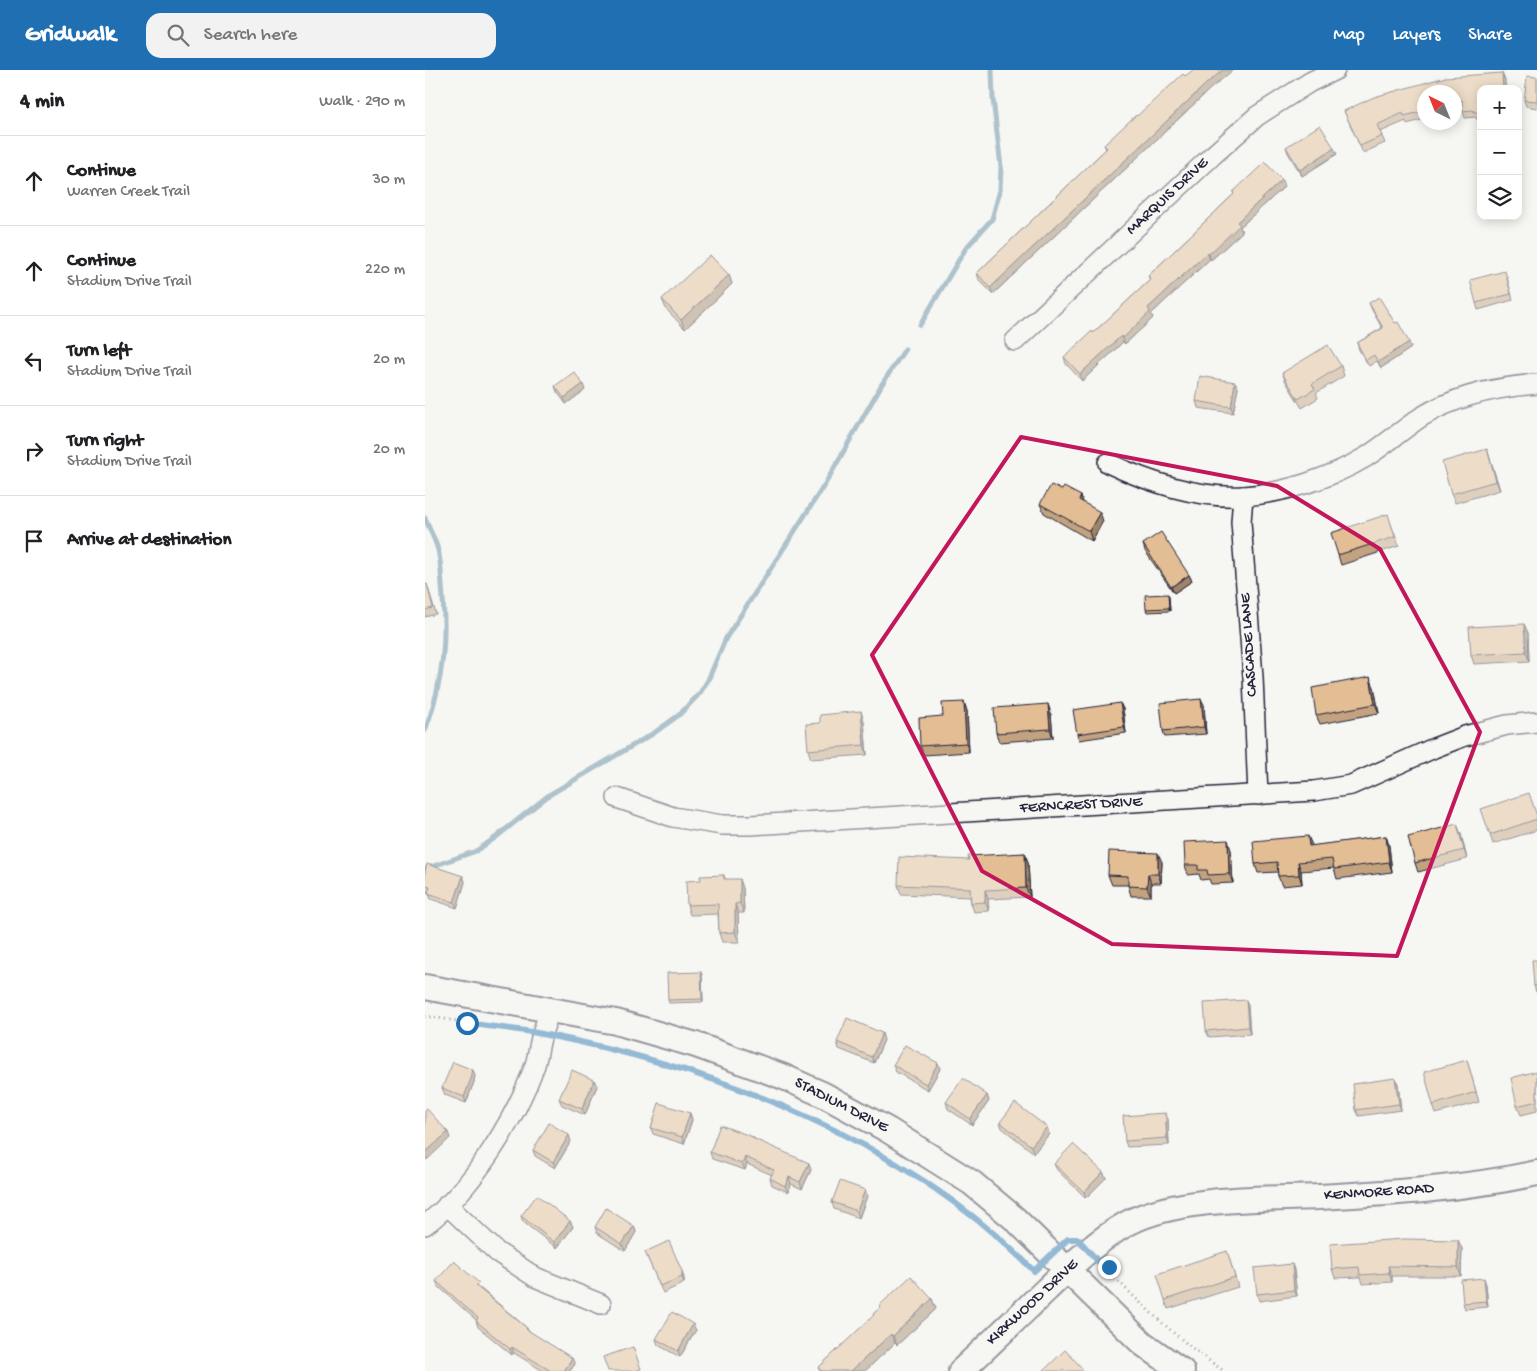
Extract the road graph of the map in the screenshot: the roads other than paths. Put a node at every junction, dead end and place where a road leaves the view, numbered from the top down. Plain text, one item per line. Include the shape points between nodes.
1 (1335, 70) edge
2 (1015, 341) dead end
3 (1537, 384) edge
4 (1109, 463) dead end
5 (1243, 496) junction
6 (1537, 722) edge
7 (1258, 795) junction
8 (617, 798) dead end
9 (425, 987) edge
10 (551, 1009) junction
11 (1537, 1173) edge
12 (1220, 1202) joint
13 (447, 1205) junction
14 (425, 1225) edge
15 (1059, 1262) junction
16 (601, 1304) dead end
17 (961, 1371) edge
18 (1182, 1371) edge

1 - 2 street, MARQUIS DRIVE via 1257,116
3 - 5 street via 1512,386 1461,399 1422,417 1366,457 1326,476 1297,486
4 - 5 street via 1165,486
5 - 7 street, CASCADE LANE via 1241,522
6 - 7 street, FERNCREST DRIVE via 1507,725 1465,736 1351,784 1314,791
7 - 8 street, FERNCREST DRIVE via 751,825 722,825 673,817
9 - 10 street, STADIUM DRIVE
10 - 13 street via 521,1098 474,1175
10 - 15 street, STADIUM DRIVE via 616,1022 696,1045 824,1095 888,1130 971,1183 1015,1219
11 - 12 street, KENMORE ROAD via 1448,1188
12 - 15 street, KIRKWOOD DRIVE via 1153,1212 1129,1222 1087,1252
13 - 14 street
13 - 16 street via 497,1252 535,1277
15 - 17 street, KIRKWOOD DRIVE
15 - 18 street, STADIUM DRIVE via 1142,1343

